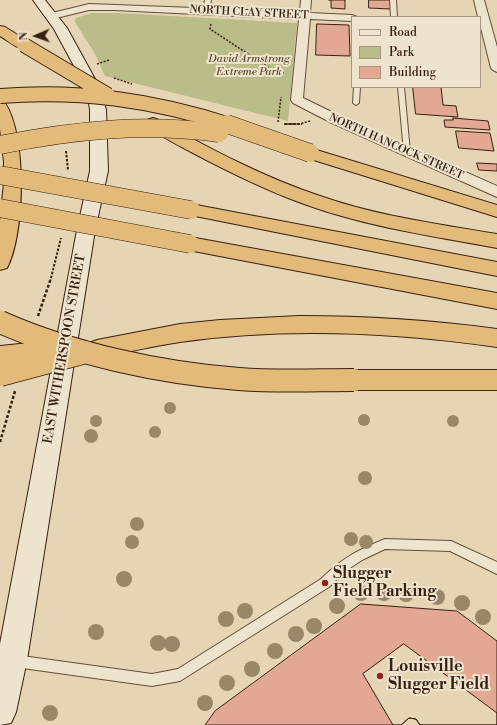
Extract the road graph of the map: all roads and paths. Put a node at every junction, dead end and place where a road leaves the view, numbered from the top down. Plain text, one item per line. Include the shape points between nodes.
1 (39, 0) edge
2 (208, 0) edge
3 (306, 0) edge
4 (393, 0) edge
5 (479, 0) edge
6 (206, 11) junction
7 (52, 16) junction
8 (305, 16) junction
9 (394, 16) edge
10 (481, 16) edge
11 (351, 18) edge
12 (216, 24) dead end
13 (482, 25) edge
14 (497, 26) edge
15 (0, 30) edge
16 (109, 60) dead end
17 (96, 64) dead end
18 (497, 68) edge
19 (282, 80) dead end
20 (357, 88) edge
21 (401, 88) edge
22 (281, 95) dead end
23 (0, 96) edge
24 (356, 103) dead end
25 (0, 106) edge
26 (322, 113) junction
27 (278, 122) dead end
28 (282, 123) dead end
29 (0, 145) edge
30 (406, 152) junction
31 (310, 153) junction
32 (0, 175) edge
33 (497, 192) edge
34 (0, 208) edge
35 (497, 211) edge
36 (497, 241) edge
37 (0, 262) edge
38 (497, 269) edge
39 (497, 301) edge
40 (0, 322) edge
41 (497, 338) edge
42 (97, 349) junction
43 (0, 357) edge
44 (0, 375) edge
45 (497, 380) edge
46 (497, 568) edge
47 (12, 660) junction
48 (0, 712) edge

1 - 7 street, EAST WITHERSPOON STREET
2 - 6 lane
3 - 8 street
4 - 9 lane
5 - 10 street
6 - 7 street, NORTH CLAY STREET via 89,7
6 - 8 street, NORTH CLAY STREET
7 - 47 street, EAST WITHERSPOON STREET via 94,90 99,131 98,171 68,330
8 - 11 street, NORTH CLAY STREET
8 - 26 street, NORTH HANCOCK STREET via 297,100
12 - 19 path via 211,24 210,29 274,71 283,72
13 - 14 street
13 - 18 street
15 - 36 highway, bridge via 226,165 268,184 342,209
16 - 17 path
20 - 24 lane
21 - 30 lane
22 - 27 path
23 - 31 highway, bridge via 64,94 142,102 208,118
25 - 37 highway via 11,139 12,197 5,247
26 - 28 path via 305,124
26 - 30 street, NORTH HANCOCK STREET
29 - 31 highway, bridge via 84,130 155,127 234,136
30 - 33 street, NORTH HANCOCK STREET
31 - 35 highway
32 - 38 highway, bridge
34 - 39 highway, bridge
40 - 45 highway, bridge via 60,344 124,362 172,371 267,380
41 - 42 highway via 412,328 331,323 286,324 180,334
42 - 43 highway, bridge
42 - 44 highway, bridge
46 - 47 lane via 451,546 385,544 358,556 340,568 325,583 180,675 152,680
47 - 48 street, EAST WITHERSPOON STREET

